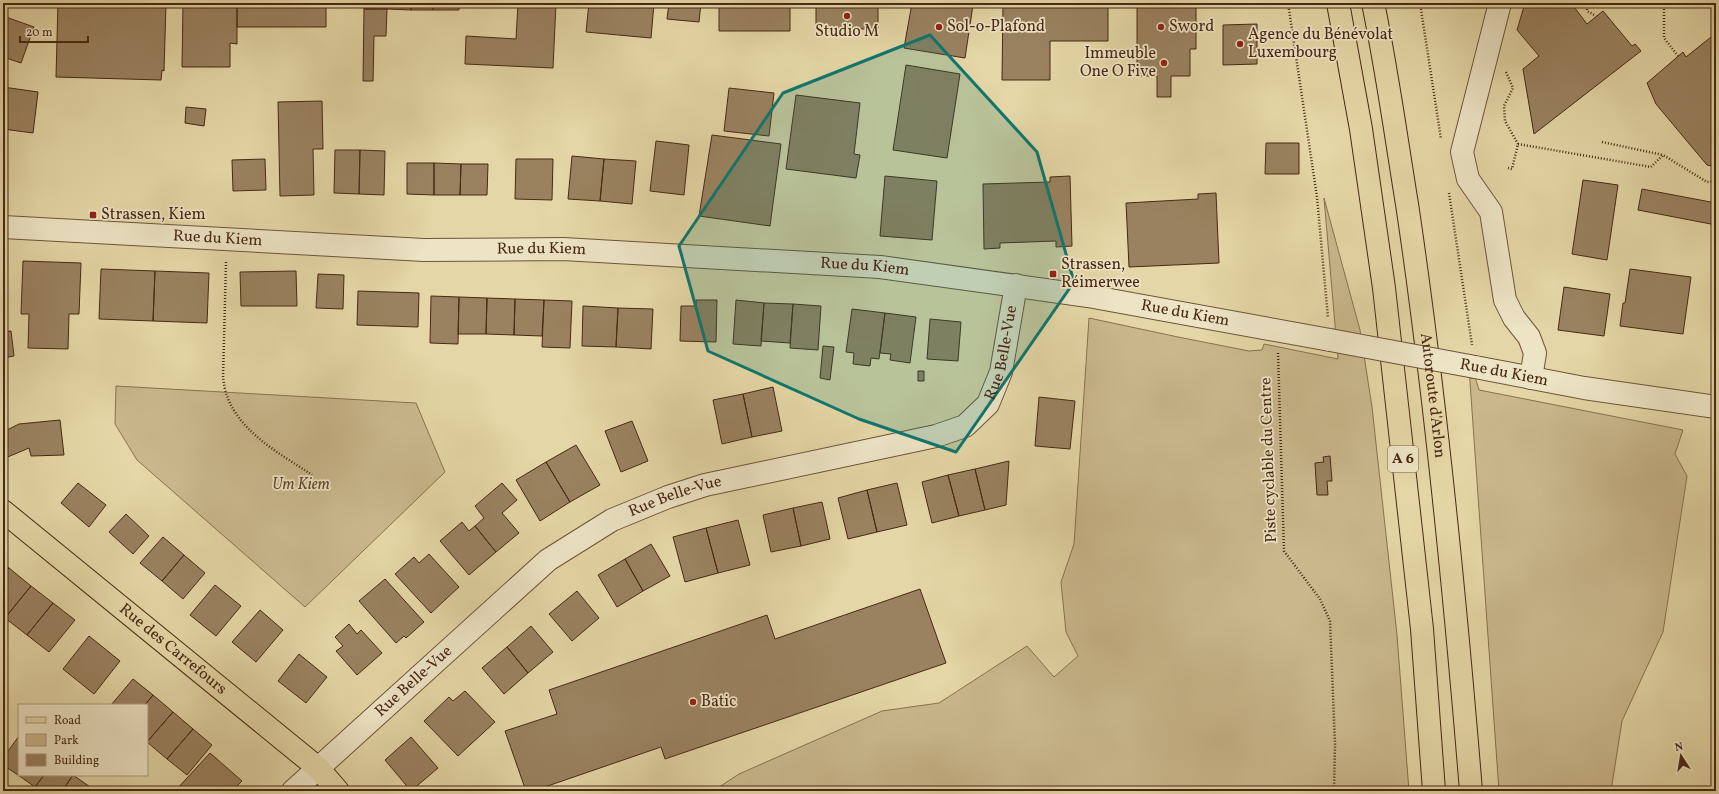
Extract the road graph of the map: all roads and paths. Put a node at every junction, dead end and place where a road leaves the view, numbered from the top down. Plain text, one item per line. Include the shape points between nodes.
1 (1288, 3) edge
2 (1338, 3) edge
3 (1373, 3) edge
4 (1379, 3) edge
5 (1500, 3) edge
6 (1587, 3) edge
7 (1664, 3) edge
8 (1596, 16) dead end
9 (1381, 41) junction
10 (1678, 56) dead end
11 (1503, 66) dead end
12 (1602, 142) dead end
13 (1518, 144) junction
14 (1663, 155) junction
15 (1508, 168) dead end
16 (1716, 181) edge
17 (3, 227) edge
18 (226, 240) junction
19 (1016, 285) junction
20 (1277, 330) junction
21 (1330, 340) junction
22 (1531, 378) junction
23 (1716, 407) edge
24 (312, 475) dead end
25 (3, 512) edge
26 (318, 768) junction
27 (293, 791) edge
28 (338, 791) edge
29 (1334, 791) edge
30 (1434, 791) edge
31 (1471, 791) edge

1 - 21 path via 1317,197
2 - 30 main road, A 6 via 1361,129 1384,288 1422,629
3 - 9 main road, Autoroute d'Arlon / A 6
4 - 9 main road
5 - 22 street via 1462,152 1468,179 1491,212 1505,300 1514,318 1529,337 1535,353
6 - 8 path via 1587,11
7 - 10 path via 1664,38
9 - 31 main road, Autoroute d'Arlon / A 6 via 1418,283 1438,447
11 - 13 path via 1513,88 1504,106 1506,121
12 - 14 path
13 - 14 path via 1651,167
13 - 15 path via 1512,169
14 - 16 path via 1707,182
17 - 18 street, Rue du Kiem
18 - 19 street, Rue du Kiem via 424,250 563,249 782,261 880,267
18 - 24 path via 223,378 227,396 240,420 262,441
19 - 20 street, Rue du Kiem
19 - 26 street, Rue Belle-Vue via 1001,372 988,404 965,426 936,436 705,485 612,520 548,560
20 - 21 street, Rue du Kiem
20 - 29 path, Piste cyclable du Centre via 1284,551 1320,599 1330,620 1335,744
21 - 22 street, Rue du Kiem, bridge
22 - 23 street, Rue du Kiem
25 - 26 main road, Rue des Carrefours
26 - 27 street, Rue Belle-Vue
26 - 28 main road, Rue des Carrefours

